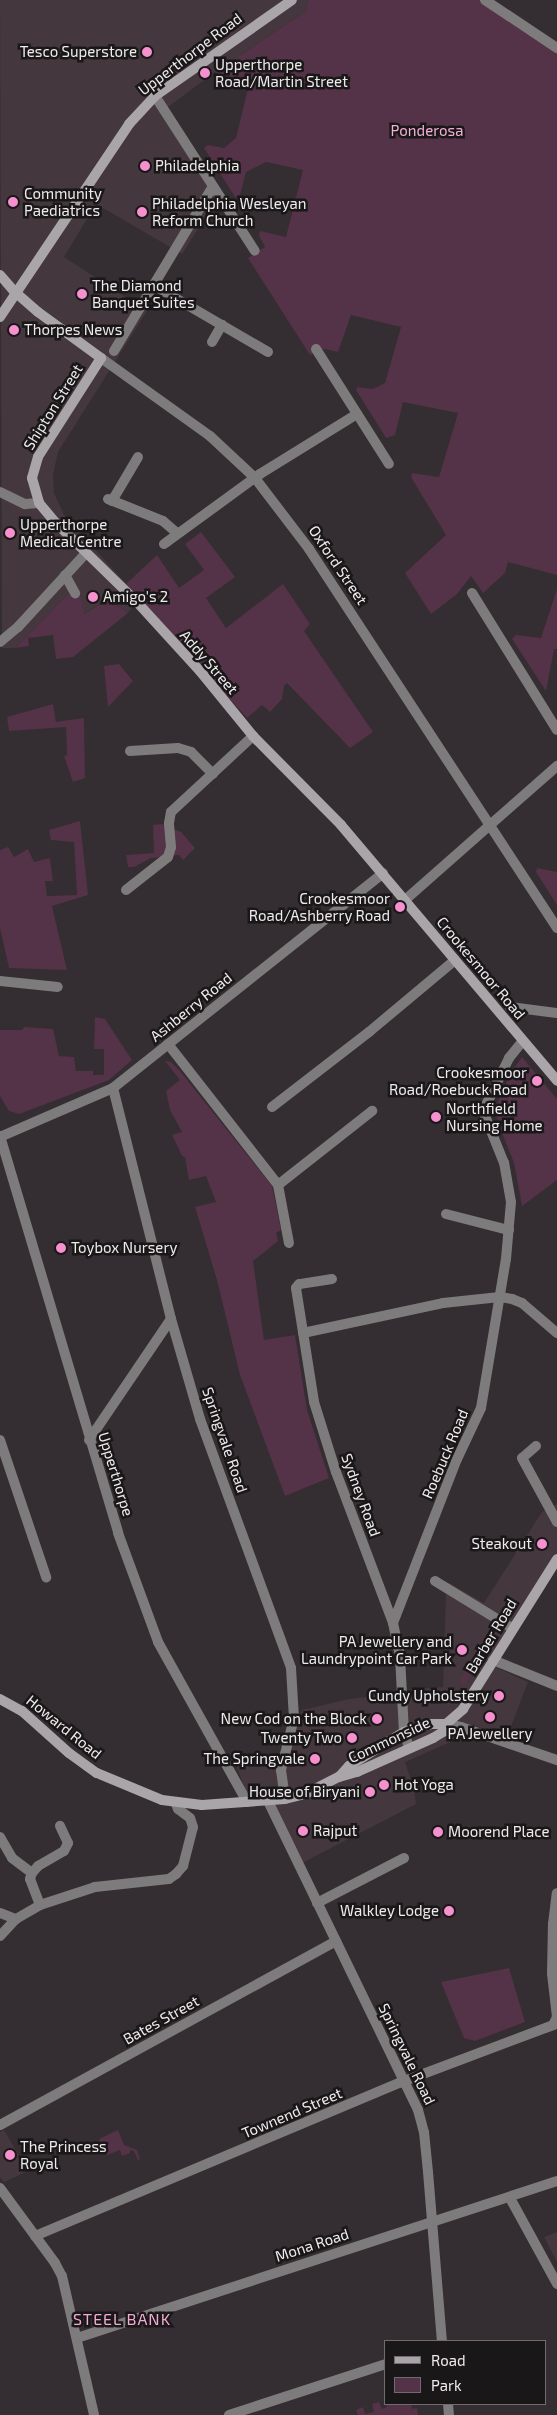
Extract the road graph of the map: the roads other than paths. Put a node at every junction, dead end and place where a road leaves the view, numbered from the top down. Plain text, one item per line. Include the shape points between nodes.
1 (290, 0) edge
2 (485, 0) edge
3 (557, 48) edge
4 (155, 96) junction
5 (213, 186) junction
6 (255, 251) dead end
7 (0, 275) edge
8 (153, 285) junction
9 (15, 292) junction
10 (0, 317) edge
11 (222, 325) junction
12 (212, 342) dead end
13 (316, 349) dead end
14 (114, 351) dead end
15 (268, 352) dead end
16 (102, 358) junction
17 (358, 414) junction
18 (138, 457) dead end
19 (389, 464) dead end
20 (255, 478) junction
21 (0, 492) edge
22 (39, 503) junction
23 (177, 533) junction
24 (164, 544) dead end
25 (86, 553) junction
26 (65, 575) junction
27 (75, 593) dead end
28 (472, 593) dead end
29 (0, 642) edge
30 (557, 730) edge
31 (253, 736) junction
32 (130, 751) dead end
33 (557, 766) edge
34 (213, 774) junction
35 (490, 826) junction
36 (383, 873) junction
37 (126, 890) dead end
38 (405, 900) junction
39 (557, 928) edge
40 (455, 960) junction
41 (0, 981) edge
42 (58, 987) dead end
43 (510, 1007) dead end
44 (557, 1013) edge
45 (523, 1041) junction
46 (168, 1044) junction
47 (557, 1081) edge
48 (113, 1088) junction
49 (272, 1106) dead end
50 (372, 1111) dead end
51 (0, 1136) edge
52 (278, 1186) junction
53 (446, 1214) dead end
54 (510, 1230) junction
55 (289, 1243) dead end
56 (332, 1279) dead end
57 (500, 1297) junction
58 (171, 1319) junction
59 (303, 1333) junction
60 (557, 1333) edge
61 (0, 1440) edge
62 (90, 1440) junction
63 (536, 1446) dead end
64 (557, 1522) edge
65 (557, 1559) edge
66 (46, 1577) dead end
67 (435, 1582) dead end
68 (393, 1624) junction
69 (512, 1628) junction
70 (493, 1660) junction
71 (557, 1686) edge
72 (0, 1699) edge
73 (446, 1724) junction
74 (404, 1732) junction
75 (409, 1747) junction
76 (557, 1760) edge
77 (339, 1776) junction
78 (285, 1799) junction
79 (268, 1800) junction
80 (247, 1802) junction
81 (176, 1804) junction
82 (60, 1826) dead end
83 (0, 1837) edge
84 (404, 1858) dead end
85 (32, 1873) junction
86 (557, 1893) edge
87 (317, 1903) junction
88 (40, 1904) junction
89 (0, 1913) edge
90 (16, 1919) junction
91 (0, 1936) edge
92 (336, 1941) junction
93 (557, 2016) edge
94 (406, 2081) junction
95 (0, 2125) edge
96 (557, 2181) edge
97 (0, 2188) edge
98 (510, 2198) junction
99 (431, 2221) junction
100 (35, 2236) junction
101 (557, 2284) edge
102 (77, 2338) junction
103 (442, 2340) edge
104 (384, 2365) edge
105 (94, 2415) edge
106 (229, 2415) edge

1 - 4 street, Upperthorpe Road
2 - 3 street
4 - 5 street
4 - 9 street, Upperthorpe Road via 124,130
5 - 6 street
5 - 8 street
7 - 9 street, Oxford Street
8 - 11 street
8 - 14 street
9 - 10 street, Upperthorpe Road
9 - 16 street, Oxford Street
11 - 12 street
11 - 15 street
13 - 17 street
16 - 20 street, Oxford Street via 210,436
16 - 22 street, Shipton Street via 38,457 32,478
17 - 19 street
17 - 20 street
18 - 23 street via 110,500 163,520
20 - 23 street
20 - 35 street, Oxford Street via 309,549
21 - 22 street via 25,504
22 - 25 street, Addy Street
23 - 24 street
25 - 26 street
25 - 31 street, Addy Street via 136,601 200,671
26 - 27 street
26 - 29 street
28 - 30 street
31 - 34 street
31 - 36 street, Addy Street via 341,825
32 - 34 street via 178,748 191,752
33 - 35 street
34 - 37 street via 171,812 168,857
35 - 38 street
35 - 39 street, Oxford Street
36 - 38 street, Crookesmoor Road
36 - 46 street, Ashberry Road
38 - 40 street, Crookesmoor Road
40 - 45 street, Crookesmoor Road
40 - 49 street via 369,1032
41 - 42 street
43 - 44 street
45 - 47 street, Crookesmoor Road
45 - 54 street, Roebuck Road via 495,1084 485,1116 508,1182
46 - 48 street, Ashberry Road
46 - 52 street
48 - 51 street, Ashberry Road
48 - 58 street, Springvale Road
50 - 52 street
51 - 62 street, Upperthorpe
52 - 55 street
53 - 54 street
54 - 57 street, Roebuck Road
56 - 59 street, Sydney Road via 296,1286
57 - 59 street via 443,1303
57 - 60 street via 522,1303
57 - 68 street, Roebuck Road via 482,1408 458,1459
58 - 62 street
58 - 78 street, Springvale Road via 200,1419 291,1668 294,1718 281,1770
59 - 68 street, Sydney Road via 321,1429
61 - 66 street
62 - 80 street, Upperthorpe via 118,1533 158,1642
63 - 64 street via 522,1458
65 - 69 street, Barber Road
67 - 69 street
68 - 74 street, Sydney Road via 400,1656
69 - 70 street, Barber Road
70 - 71 street
70 - 73 street, Barber Road via 463,1709
72 - 81 street, Howard Road via 22,1711 97,1773
73 - 74 street, Commonside via 432,1724
73 - 75 street, Commonside via 443,1732
73 - 76 street, Commonside via 461,1726
74 - 75 street, Sydney Road
74 - 77 street, Commonside via 349,1766
75 - 77 street, Commonside via 357,1772
77 - 78 street, Commonside via 305,1794
78 - 79 street, Howard Road
79 - 80 street, Howard Road
79 - 87 street, Springvale Road
80 - 81 street, Howard Road
81 - 88 street via 194,1827 183,1866 169,1879 95,1887
82 - 85 street via 68,1843 64,1851
83 - 85 street via 12,1858
84 - 87 street
85 - 88 street via 30,1879
86 - 93 street via 552,1965
87 - 92 street, Springvale Road
88 - 90 street
89 - 90 street
90 - 91 street
92 - 94 street, Springvale Road
92 - 95 street, Bates Street
93 - 94 street, Townend Street via 553,2025
94 - 99 street, Springvale Road via 424,2132
94 - 100 street, Townend Street
96 - 98 street, Mona Road
97 - 100 street
98 - 99 street, Mona Road
98 - 101 street
99 - 102 street, Mona Road
99 - 103 street, Springvale Road
100 - 102 street via 62,2276
102 - 105 street
104 - 106 street

